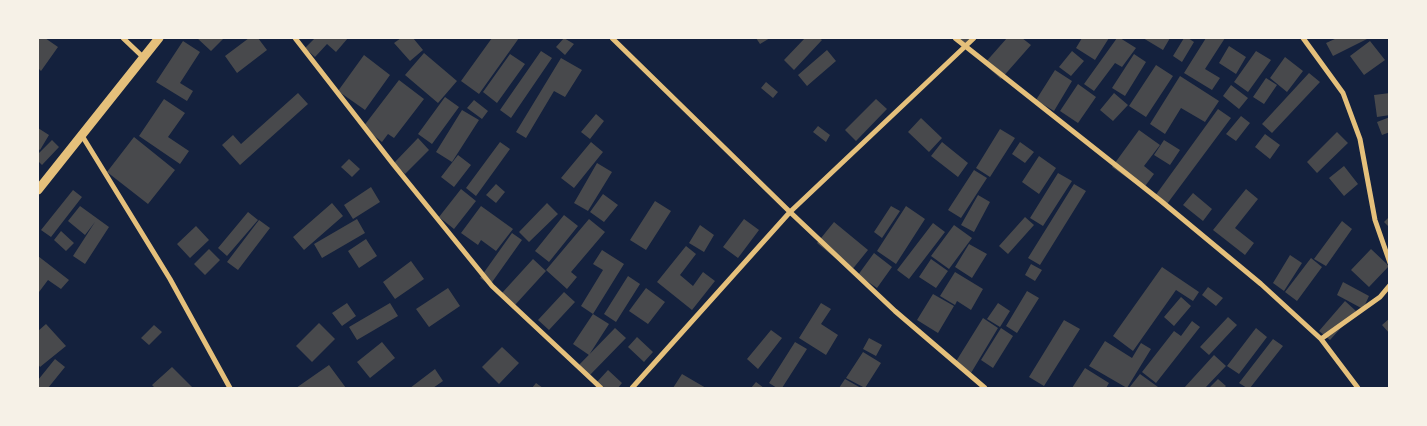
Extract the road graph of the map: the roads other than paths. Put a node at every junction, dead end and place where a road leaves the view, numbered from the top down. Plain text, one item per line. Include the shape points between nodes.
1 (122, 38) edge
2 (159, 38) edge
3 (295, 38) edge
4 (612, 38) edge
5 (955, 38) edge
6 (974, 38) edge
7 (1303, 38) edge
8 (965, 46) junction
9 (144, 58) junction
10 (81, 134) junction
11 (38, 190) edge
12 (790, 212) junction
13 (1390, 263) edge
14 (1389, 286) edge
15 (1321, 339) junction
16 (230, 388) edge
17 (601, 388) edge
18 (632, 388) edge
19 (986, 388) edge
20 (1358, 388) edge

1 - 9 street
2 - 9 street
3 - 17 street via 492,286
4 - 12 street
5 - 8 street
6 - 8 street
7 - 13 street via 1343,93 1360,139 1375,220
8 - 12 street
8 - 15 street via 1161,201
9 - 10 street
10 - 11 street
10 - 16 street via 170,279
12 - 18 street
12 - 19 street via 896,311
14 - 15 street via 1380,297
15 - 20 street

